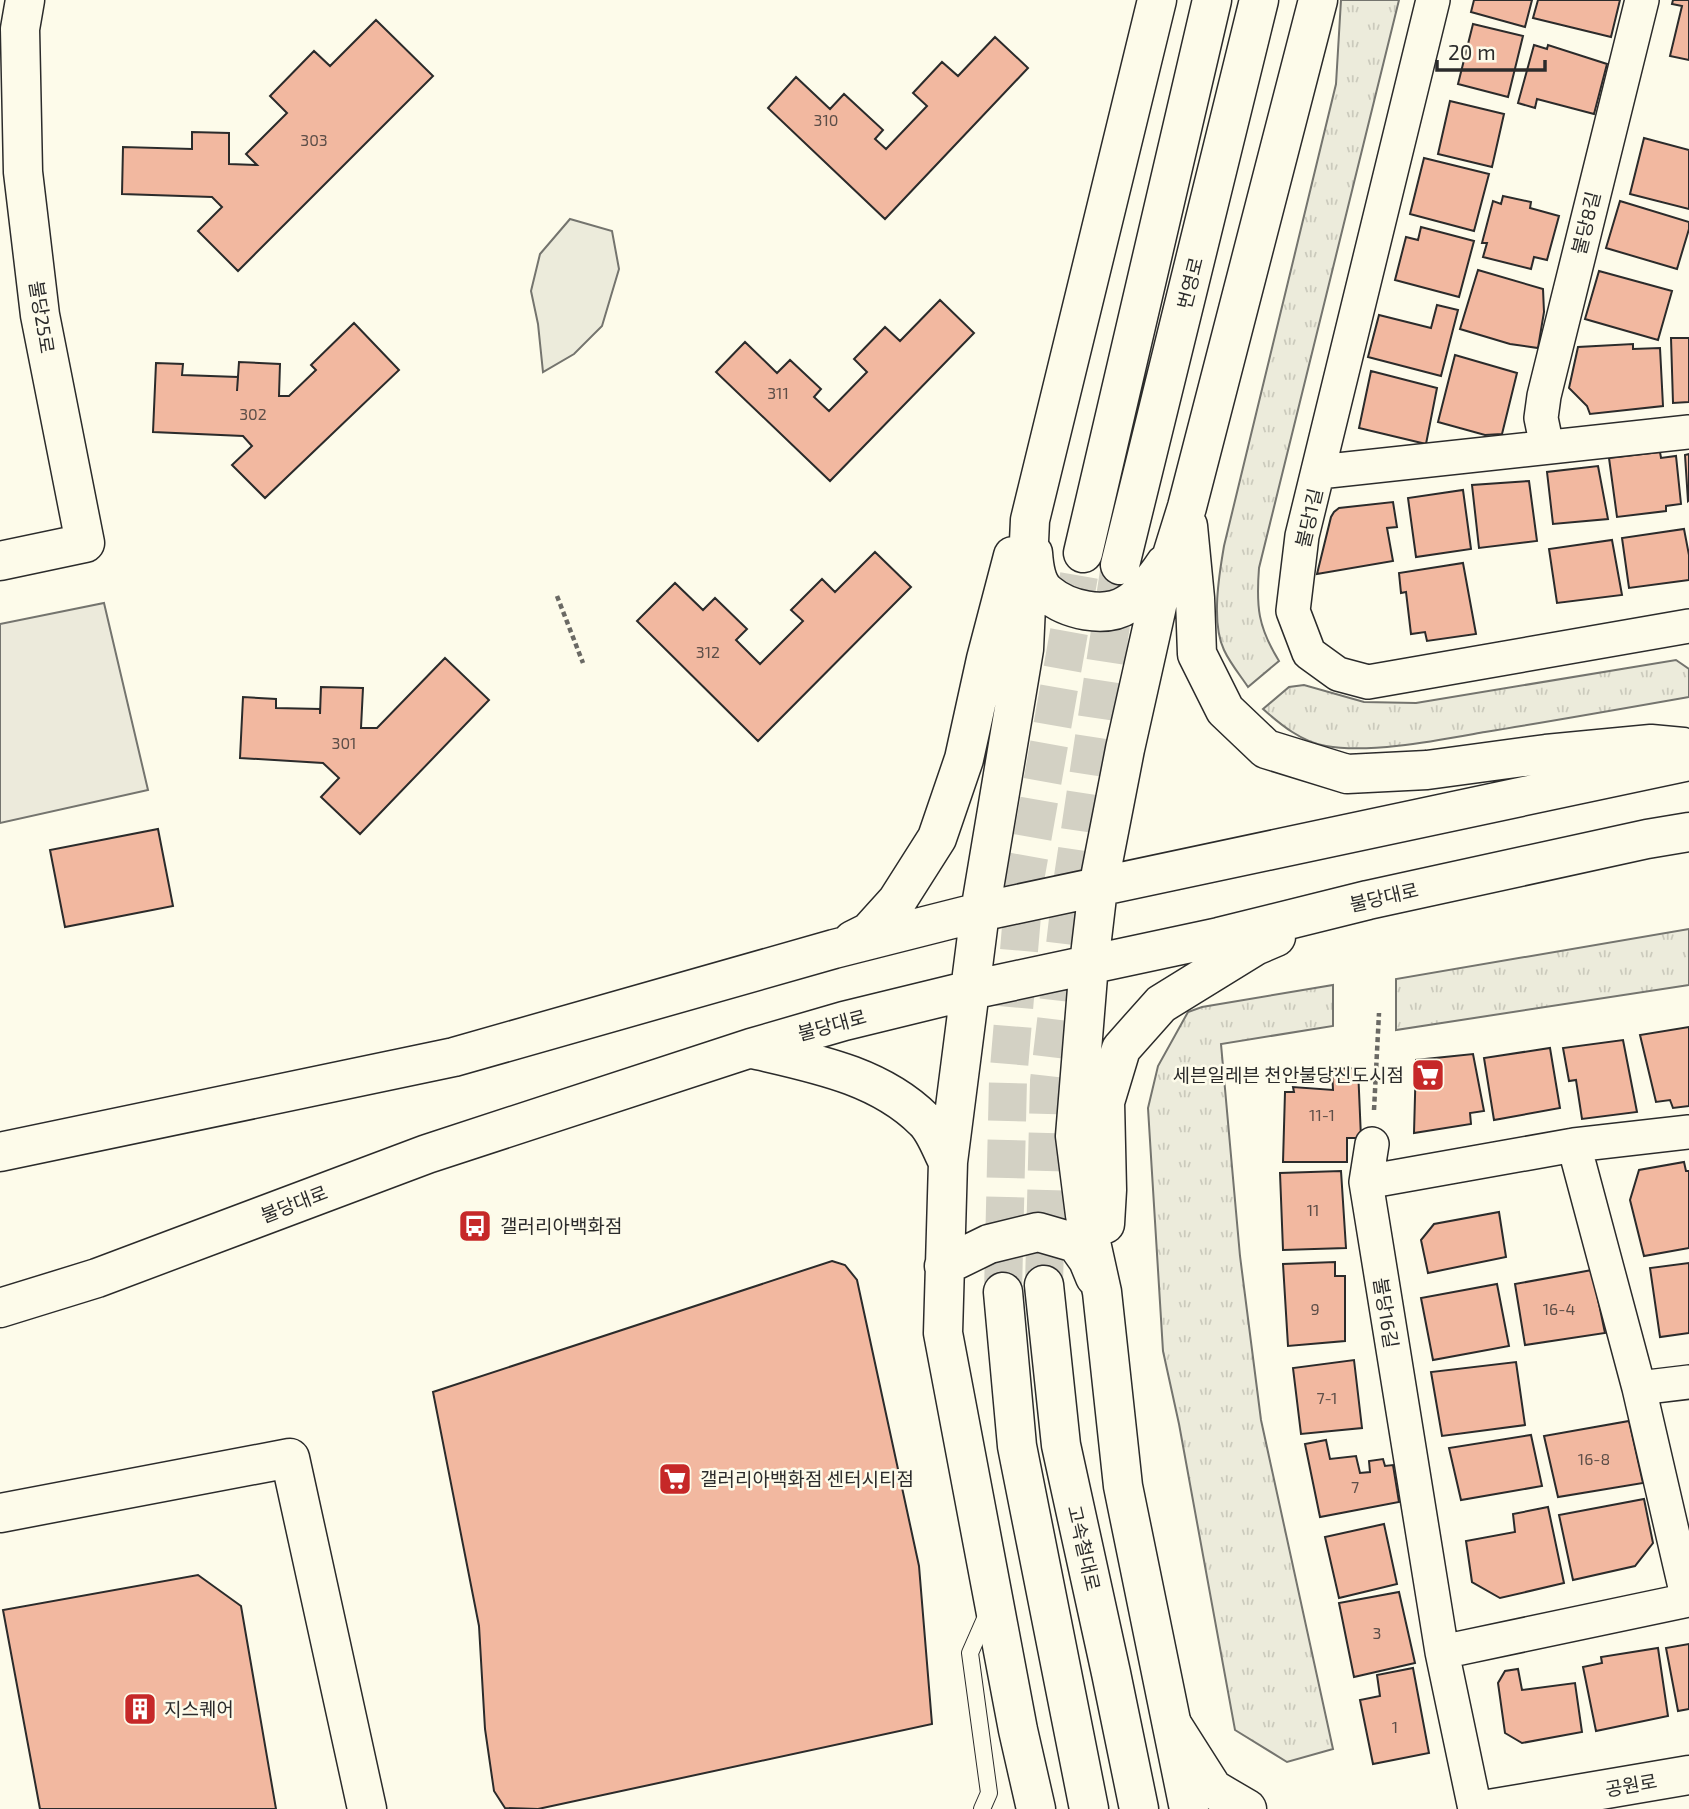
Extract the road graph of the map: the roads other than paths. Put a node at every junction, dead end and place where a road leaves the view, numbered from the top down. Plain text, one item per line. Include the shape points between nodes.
1 (25, 0) edge
2 (1157, 0) edge
3 (1212, 0) edge
4 (1259, 0) edge
5 (1318, 0) edge
6 (1433, 0) edge
7 (1642, 0) edge
8 (1689, 432) edge
9 (1547, 447) junction
10 (1319, 472) junction
11 (1187, 507) junction
12 (1030, 520) junction
13 (1083, 553) tunnel mouth
14 (1171, 555) junction
15 (0, 561) edge
16 (1120, 565) tunnel mouth
17 (1689, 626) edge
18 (1689, 747) edge
19 (1689, 761) edge
20 (1689, 832) edge
21 (1098, 888) junction
22 (1368, 900) junction
23 (980, 912) junction
24 (834, 949) junction
25 (1089, 964) junction
26 (971, 990) junction
27 (751, 1048) junction
28 (1689, 1132) edge
29 (1372, 1144) road end
30 (1574, 1145) junction
31 (0, 1152) edge
32 (948, 1162) junction
33 (1366, 1182) junction
34 (944, 1266) junction
35 (1044, 1285) tunnel mouth
36 (1003, 1292) tunnel mouth
37 (1102, 1292) junction
38 (0, 1308) edge
39 (1689, 1382) edge
40 (1639, 1388) junction
41 (0, 1513) edge
42 (993, 1600) junction
43 (1688, 1600) edge
44 (1442, 1652) junction
45 (1171, 1724) junction
46 (1018, 1730) junction
47 (1689, 1774) edge
48 (367, 1809) edge
49 (982, 1809) edge
50 (1015, 1809) edge
51 (1036, 1809) edge
52 (1089, 1809) edge
53 (1139, 1809) edge
54 (1189, 1809) edge
55 (1247, 1809) edge
56 (1475, 1809) edge
57 (1489, 1809) edge

1 - 15 main road, 불당25로 via 20,29 23,172 40,315 86,543
2 - 12 main road
3 - 13 main road
4 - 16 main road, 번영로
5 - 11 main road
6 - 10 street, 불당1길
7 - 9 street, 불당8길 via 1544,396 1541,418
8 - 9 street
9 - 10 street
10 - 17 street, 불당1길 via 1302,536 1293,611 1309,653 1338,674 1368,682
11 - 14 main road
11 - 18 main road via 1197,654 1225,710 1266,749 1347,774 1427,770 1651,744
12 - 14 main road via 1034,572 1045,592 1076,609 1096,612 1126,605 1152,583
12 - 23 main road via 1024,649
12 - 24 main road via 1012,558 964,759 937,838 897,901 869,932
14 - 21 main road
19 - 21 main road
20 - 22 main road, 불당대로
21 - 23 main road
21 - 25 main road
22 - 25 main road, 불당대로
22 - 37 main road via 1255,946 1161,1003 1121,1049 1105,1102
23 - 24 main road
23 - 26 main road
24 - 31 main road via 454,1057
25 - 26 main road, 불당대로
25 - 37 main road via 1075,1136 1085,1215
26 - 27 main road, 불당대로
26 - 32 main road
27 - 32 main road via 822,1066 887,1090 926,1121
27 - 38 main road, 불당대로 via 427,1154 97,1278
28 - 30 street
29 - 33 street, 불당16길
30 - 33 street
30 - 40 street
32 - 34 main road
33 - 44 street, 불당16길
34 - 37 main road via 989,1244 1038,1232 1076,1243
34 - 42 main road via 943,1333
35 - 53 main road, 고속철대로 via 1061,1445
36 - 52 main road via 1017,1446
37 - 45 main road via 1123,1486
39 - 40 street
40 - 43 street
41 - 48 main road via 290,1458
42 - 46 main road
42 - 49 lane via 970,1653 989,1793
43 - 44 street
44 - 56 street, 불당16길
45 - 54 main road
45 - 55 main road via 1213,1789
46 - 50 main road
46 - 51 main road
47 - 57 main road, 공원로

